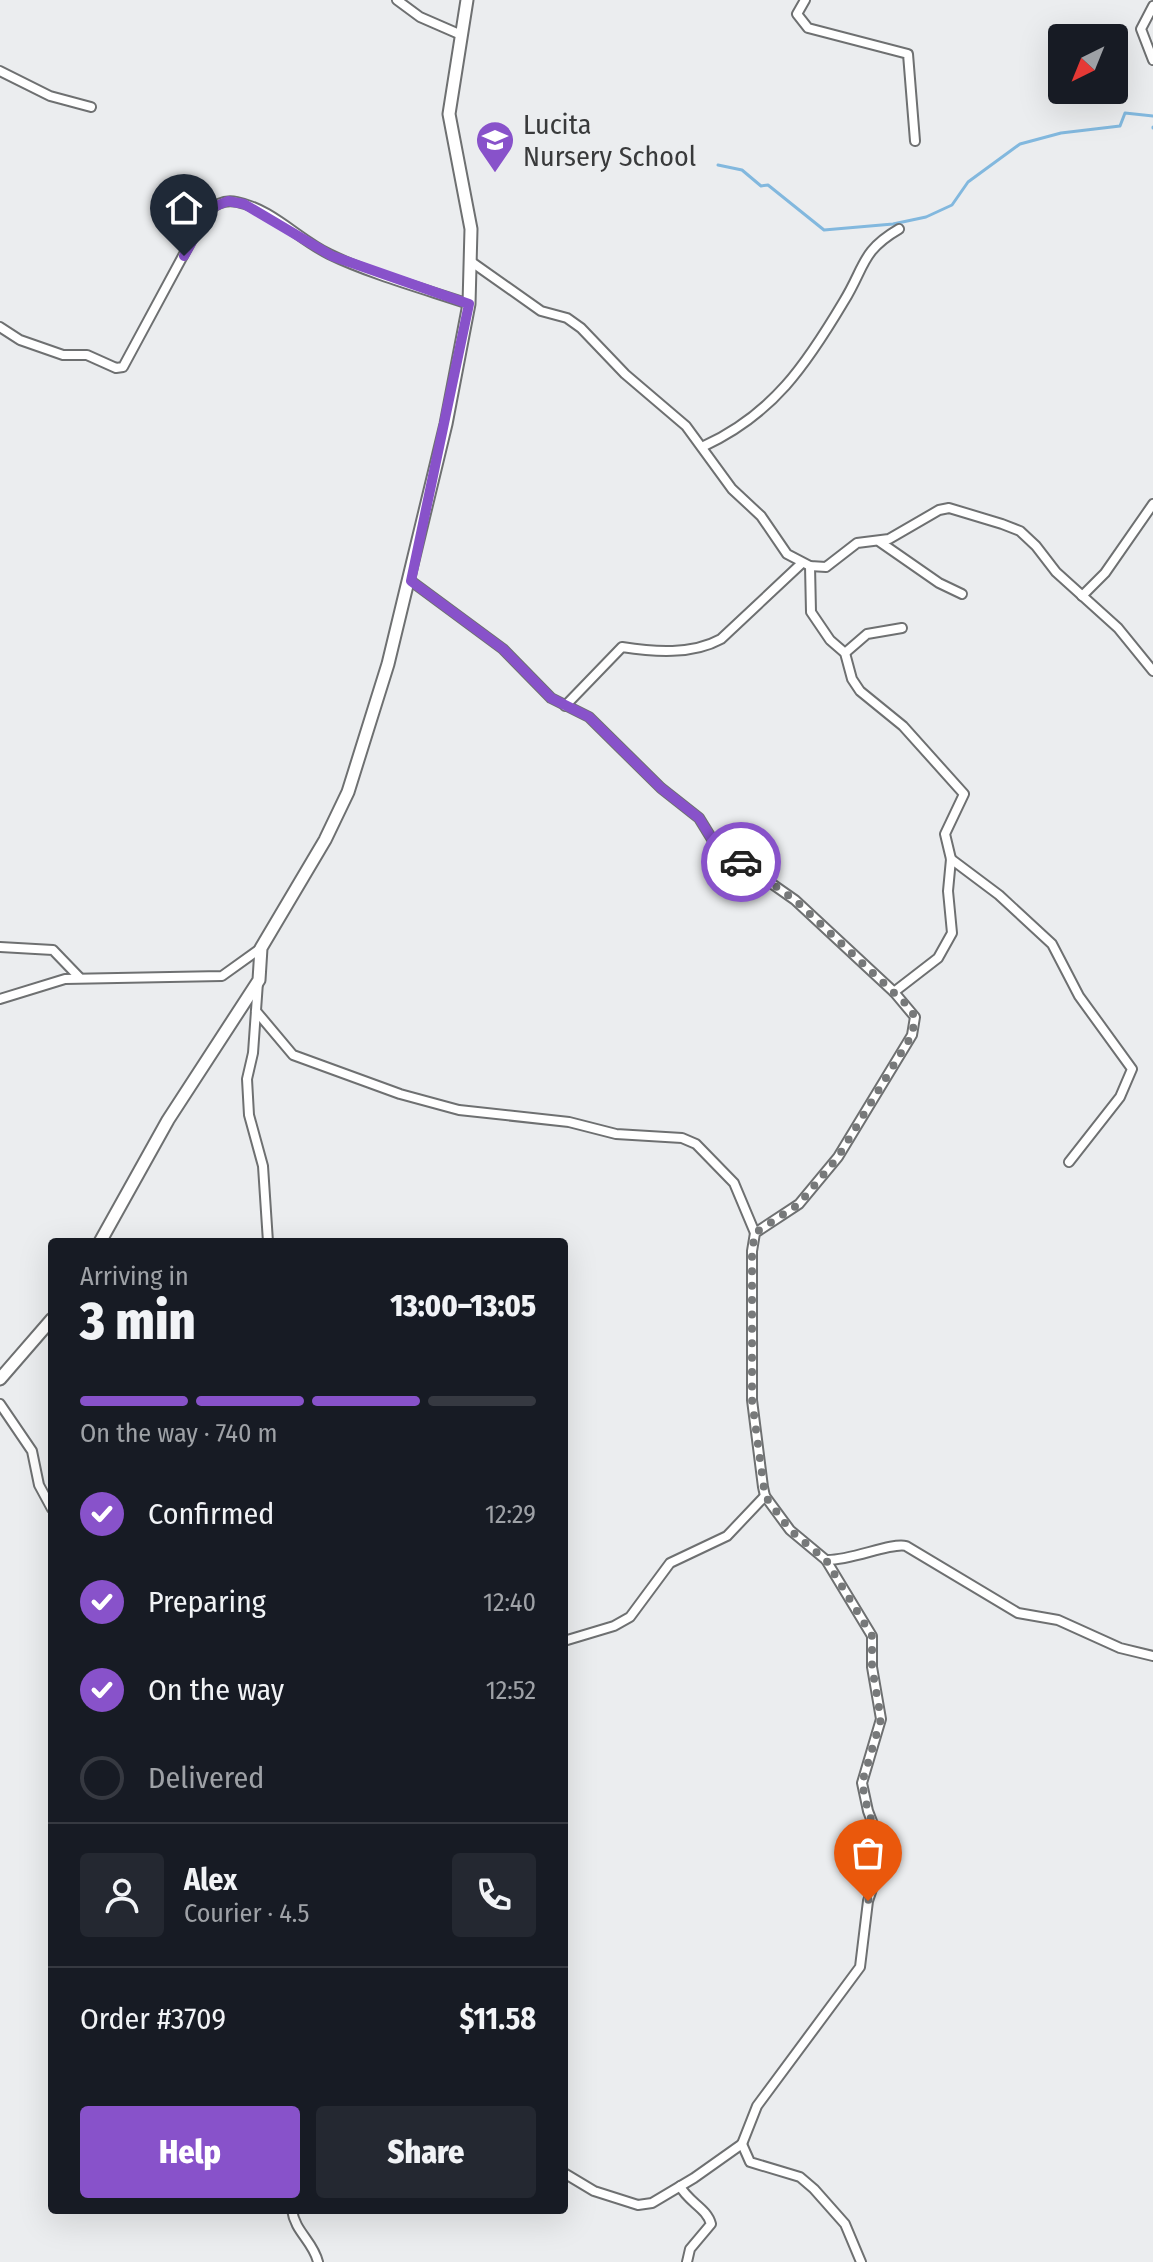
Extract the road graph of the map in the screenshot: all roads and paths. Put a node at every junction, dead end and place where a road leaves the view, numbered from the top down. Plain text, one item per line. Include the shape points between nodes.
1 (397, 0) edge
2 (467, 0) edge
3 (805, 0) edge
4 (1153, 6) edge
5 (459, 34) junction
6 (1153, 60) edge
7 (0, 71) edge
8 (91, 107) dead end
9 (915, 141) dead end
10 (899, 229) dead end
11 (473, 263) junction
12 (469, 304) junction
13 (0, 327) edge
14 (704, 446) junction
15 (1153, 504) edge
16 (880, 542) junction
17 (806, 565) junction
18 (411, 581) junction
19 (962, 594) dead end
20 (1082, 596) junction
21 (902, 628) dead end
22 (845, 653) junction
23 (1153, 671) edge
24 (565, 706) junction
25 (951, 859) junction
26 (0, 947) edge
27 (261, 948) junction
28 (79, 977) junction
29 (259, 980) junction
30 (894, 992) junction
31 (0, 999) edge
32 (256, 1011) junction
33 (1069, 1162) dead end
34 (755, 1233) junction
35 (102, 1238) edge
36 (268, 1238) edge
37 (48, 1324) edge
38 (0, 1379) edge
39 (0, 1404) edge
40 (765, 1496) junction
41 (48, 1502) edge
42 (826, 1560) junction
43 (568, 1640) edge
44 (1153, 1656) edge
45 (742, 2144) junction
46 (568, 2175) edge
47 (680, 2186) junction
48 (293, 2214) edge
49 (318, 2262) edge
50 (687, 2262) edge
51 (861, 2262) edge

1 - 5 street
2 - 5 street
3 - 9 street via 797,14 808,28 908,54
4 - 6 street via 1141,29
5 - 11 street via 449,114
7 - 8 street via 50,96
10 - 14 street via 873,245 843,303 774,401
11 - 12 street
11 - 14 street via 541,311 581,328
12 - 13 street via 332,256 276,220 228,201 205,215 123,367 87,355 63,355
12 - 18 street
14 - 17 street via 732,489 761,516 787,554
15 - 20 street via 1105,573
16 - 17 street via 857,543 826,567
16 - 19 street
16 - 20 street via 927,514 949,508 1020,531
17 - 22 street via 811,612
17 - 24 street via 707,647 686,652 622,647
18 - 24 street via 503,649
18 - 27 street via 348,792
20 - 23 street via 1118,628
21 - 22 street via 867,634
22 - 25 street via 860,691 903,726 964,794 945,834
24 - 30 street via 589,717 699,818 715,844 795,900
25 - 30 street via 952,933 938,958
25 - 33 street via 1052,944 1085,1007 1132,1069 1120,1097
26 - 28 street via 53,950
27 - 28 street via 222,976
27 - 29 street
28 - 31 street
29 - 32 street
29 - 35 street via 168,1120
30 - 34 street via 915,1017 915,1026 889,1074 838,1157 799,1204
32 - 34 street via 293,1055 400,1094 459,1110 696,1144 734,1183
32 - 36 street via 249,1115 263,1166
34 - 40 street via 752,1400
37 - 38 street
39 - 41 street via 32,1451
40 - 42 street via 790,1530
40 - 43 street via 727,1536 670,1563 630,1617
42 - 44 street via 906,1546 1018,1613 1058,1620 1120,1648
42 - 45 street via 872,1636 881,1719 862,1783 884,1853 868,1901 860,1967 757,2106
45 - 47 street
45 - 51 street via 750,2162 800,2177 814,2189 845,2224
46 - 47 street via 594,2191 638,2205
47 - 50 street via 711,2224 690,2249
48 - 49 street via 296,2230

